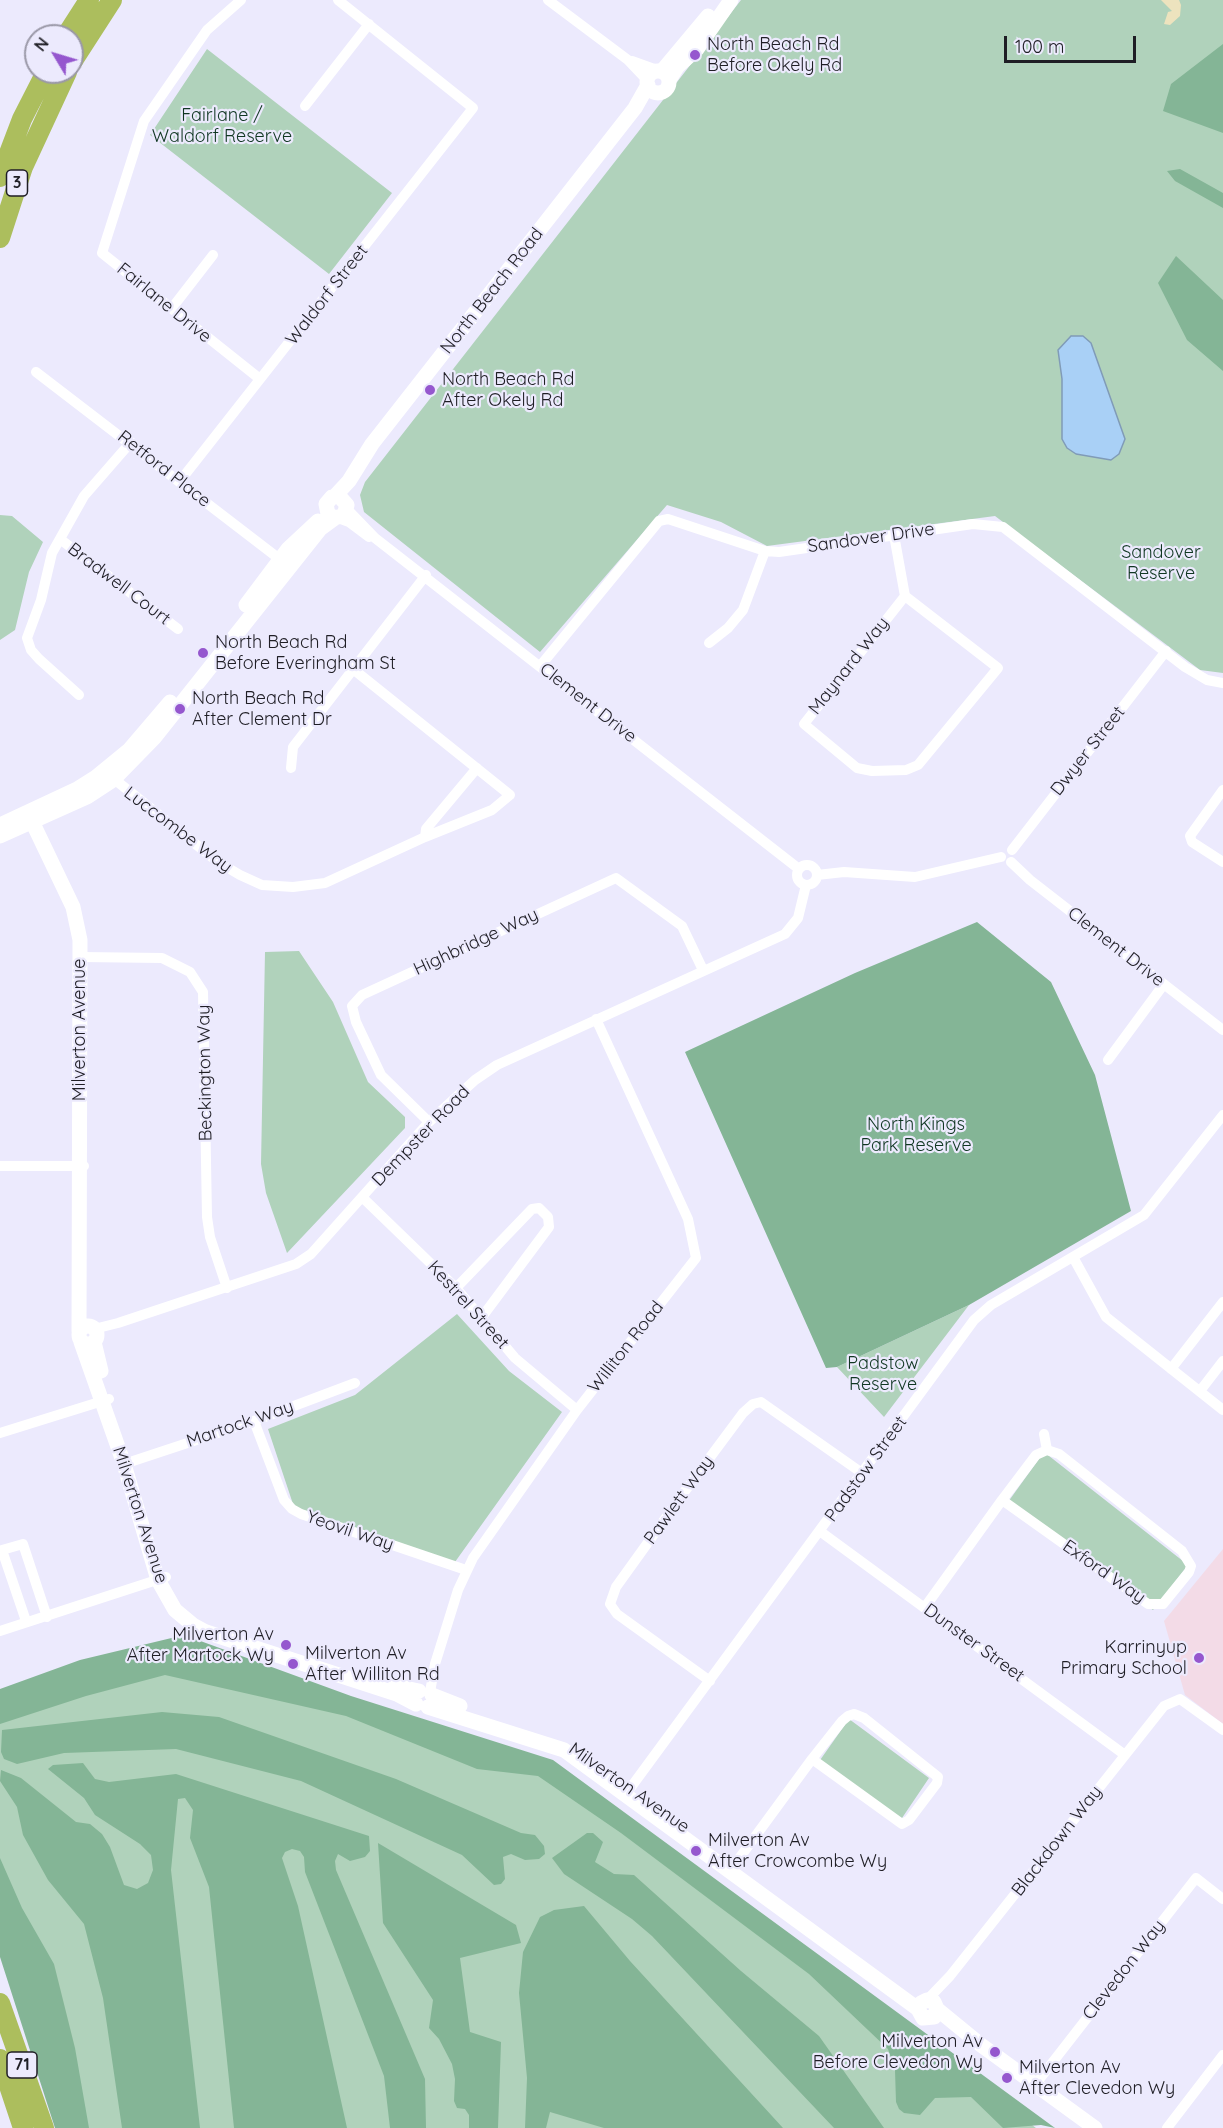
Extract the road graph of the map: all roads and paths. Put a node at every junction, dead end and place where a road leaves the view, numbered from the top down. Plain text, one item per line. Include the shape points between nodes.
1 (89, 0) edge
2 (111, 0) edge
3 (241, 0) edge
4 (340, 0) edge
5 (548, 0) edge
6 (721, 0) edge
7 (731, 0) edge
8 (74, 24) edge
9 (369, 24) junction
10 (84, 43) edge
11 (657, 80) junction
12 (40, 84) edge
13 (61, 84) edge
14 (305, 106) dead end
15 (0, 177) edge
16 (0, 238) edge
17 (213, 255) dead end
18 (172, 308) junction
19 (36, 372) dead end
20 (260, 379) junction
21 (130, 442) junction
22 (180, 481) junction
23 (338, 508) junction
24 (894, 535) junction
25 (60, 539) junction
26 (765, 551) junction
27 (284, 563) junction
28 (426, 575) junction
29 (905, 596) junction
30 (178, 629) dead end
31 (709, 643) dead end
32 (1166, 651) junction
33 (541, 665) junction
34 (353, 669) junction
35 (1223, 683) edge
36 (79, 695) dead end
37 (291, 768) dead end
38 (477, 768) junction
39 (109, 775) junction
40 (1223, 790) edge
41 (35, 815) junction
42 (0, 825) edge
43 (0, 836) edge
44 (425, 837) junction
45 (1008, 856) junction
46 (1223, 862) edge
47 (799, 869) junction
48 (817, 875) junction
49 (806, 885) junction
50 (85, 957) junction
51 (703, 970) junction
52 (1164, 984) junction
53 (596, 1019) junction
54 (1223, 1030) edge
55 (1108, 1060) dead end
56 (1223, 1115) edge
57 (429, 1122) junction
58 (0, 1166) edge
59 (83, 1166) junction
60 (362, 1197) junction
61 (1073, 1257) junction
62 (227, 1288) junction
63 (456, 1288) junction
64 (1223, 1302) edge
65 (482, 1317) junction
66 (90, 1335) junction
67 (1223, 1361) edge
68 (1171, 1369) junction
69 (355, 1383) dead end
70 (1200, 1391) junction
71 (106, 1400) junction
72 (577, 1410) junction
73 (1223, 1410) edge
74 (254, 1421) junction
75 (0, 1433) edge
76 (1044, 1434) dead end
77 (1047, 1450) junction
78 (127, 1462) junction
79 (862, 1473) junction
80 (1002, 1500) junction
81 (821, 1532) junction
82 (466, 1570) junction
83 (162, 1579) junction
84 (925, 1607) junction
85 (47, 1617) junction
86 (26, 1621) junction
87 (0, 1631) edge
88 (710, 1681) junction
89 (424, 1696) junction
90 (1223, 1730) edge
91 (1125, 1755) junction
92 (813, 1759) junction
93 (629, 1791) junction
94 (732, 1867) junction
95 (1223, 1899) edge
96 (0, 2003) edge
97 (929, 2007) junction
98 (1223, 2055) edge
99 (0, 2059) edge
100 (1033, 2087) junction
101 (23, 2128) edge
102 (44, 2128) edge
103 (1084, 2128) edge
104 (1095, 2128) edge
105 (1167, 2128) edge

1 - 8 highway
2 - 10 highway
3 - 18 street, Fairlane Drive via 207,30 144,121 102,253
4 - 9 street
5 - 11 street
6 - 11 street, North Beach Road
7 - 11 street, North Beach Road via 697,49
9 - 14 street
9 - 20 street, Waldorf Street via 473,108
11 - 23 street, North Beach Road via 372,444
12 - 15 highway, 3
13 - 16 highway, 3 via 23,167
17 - 18 street
18 - 20 street, Fairlane Drive
19 - 21 street, Retford Place
20 - 22 street, Waldorf Street
21 - 22 street, Retford Place
21 - 25 street via 84,496
22 - 27 street, Retford Place
23 - 27 street, North Beach Road
23 - 28 street, Clement Drive
24 - 26 street, Sandover Drive
24 - 29 street
24 - 32 street, Sandover Drive via 973,524 1003,527
25 - 30 street, Bradwell Court
25 - 36 street via 52,553 27,638 30,650
26 - 31 street via 743,610
26 - 33 street, Sandover Drive via 668,519 659,521
27 - 39 street, North Beach Road via 154,738
28 - 33 street, Clement Drive
28 - 34 street
29 - 29 street, Maynard Way via 804,724 857,768 906,770 923,762 998,668
32 - 35 street, Sandover Drive via 1207,680
32 - 45 street, Dwyer Street
33 - 47 street, Clement Drive
34 - 37 street via 293,747
34 - 38 street, Luccombe Way
38 - 44 street via 426,829
38 - 44 street, Luccombe Way via 510,795 492,810
39 - 41 street, North Beach Road
39 - 44 street, Luccombe Way via 218,862 262,885 325,883
40 - 46 street via 1190,836 1192,842
41 - 42 street, North Beach Road
41 - 43 street, North Beach Road
41 - 50 street, Milverton Avenue via 73,907
45 - 48 street, Clement Drive via 915,877 844,872
45 - 52 street, Clement Drive via 1030,880
47 - 48 street, Clement Drive via 810,865
47 - 49 street, Clement Drive via 797,877
48 - 49 street via 813,884
49 - 51 street, Dempster Road via 798,918 785,934
50 - 59 street, Milverton Avenue
50 - 62 street, Beckington Way via 162,958 190,972 203,992 207,1217
51 - 53 street, Dempster Road
51 - 57 street, Highbridge Way via 682,926 616,878 362,995 352,1006 381,1075
52 - 54 street, Clement Drive
52 - 55 street
53 - 57 street, Dempster Road via 497,1065
53 - 72 street, Williton Road via 688,1219 696,1258
56 - 61 street, Padstow Street via 1144,1215
57 - 60 street, Dempster Road
58 - 59 street
59 - 66 street, Milverton Avenue
60 - 62 street, Dempster Road via 304,1259
60 - 63 street, Kestrel Street
61 - 68 street via 1106,1317
61 - 79 street, Padstow Street via 991,1305 974,1320
62 - 66 street, Dempster Road
63 - 65 street, Kestrel Street
63 - 65 street via 532,1209 539,1208 548,1217 549,1227
64 - 68 street
65 - 72 street, Kestrel Street via 515,1358
66 - 71 street, Milverton Avenue
67 - 70 street
68 - 70 street
69 - 74 street, Martock Way
70 - 73 street
71 - 75 street
71 - 78 street, Milverton Avenue
72 - 82 street, Williton Road
74 - 78 street, Martock Way
74 - 82 street, Yeovil Way via 284,1500 292,1509
76 - 77 street
77 - 80 street via 1036,1455
77 - 80 street, Exford Way via 1059,1454 1182,1551 1191,1566 1169,1599 1156,1606 1139,1600
78 - 83 street, Milverton Avenue
79 - 81 street, Padstow Street
79 - 88 street, Pawlett Way via 761,1402 744,1413 685,1491 616,1587 610,1604 617,1614
80 - 84 street
81 - 84 street, Dunster Street
81 - 88 street, Padstow Street
82 - 89 street, Williton Road
83 - 85 street
83 - 89 street, Milverton Avenue via 198,1618
84 - 91 street, Dunster Street
85 - 86 street
85 - 86 street via 23,1544 2,1551
86 - 87 street
88 - 93 street, Padstow Street
89 - 93 street, Milverton Avenue via 560,1739
90 - 91 street, Blackdown Way via 1180,1699 1164,1706
91 - 97 street, Blackdown Way
92 - 92 street via 842,1721 854,1714 938,1777 937,1783 902,1824
92 - 94 street
93 - 94 street, Milverton Avenue
94 - 97 street, Milverton Avenue
95 - 100 street, Clevedon Way via 1196,1878
96 - 102 highway, 71
97 - 100 street, Milverton Avenue
98 - 105 street
99 - 101 highway, 71
100 - 103 street, Milverton Avenue
100 - 104 street, Milverton Avenue

